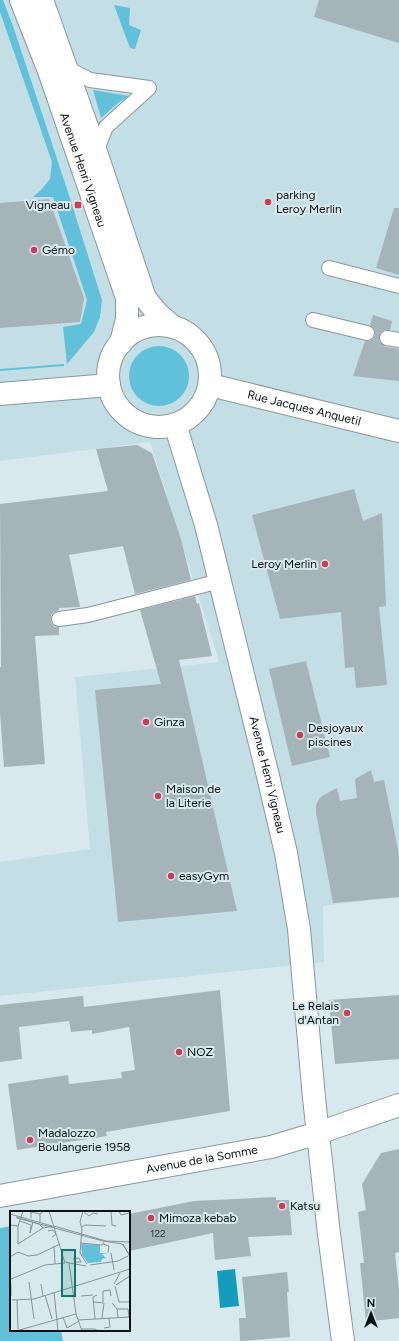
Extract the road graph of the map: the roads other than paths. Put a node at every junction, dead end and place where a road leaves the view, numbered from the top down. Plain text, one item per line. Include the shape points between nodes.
1 (21, 0) edge
2 (42, 0) edge
3 (65, 67) junction
4 (96, 152) junction
5 (329, 268) dead end
6 (399, 286) edge
7 (313, 320) dead end
8 (173, 327) junction
9 (367, 333) dead end
10 (121, 343) junction
11 (109, 385) junction
12 (210, 385) junction
13 (0, 394) edge
14 (176, 424) junction
15 (399, 431) edge
16 (220, 581) junction
17 (59, 619) dead end
18 (399, 1105) edge
19 (318, 1133) junction
20 (0, 1196) edge
21 (343, 1341) edge

1 - 10 street, Avenue Henri Vigneau via 51,78 127,298 127,319
2 - 3 street, Avenue Henri Vigneau
3 - 4 street, Avenue Henri Vigneau
3 - 4 lane via 90,80 149,88 106,127
4 - 8 street, Avenue Henri Vigneau via 145,298
5 - 6 lane
7 - 9 lane
8 - 10 street, Avenue Henri Vigneau via 144,327
8 - 12 street, Avenue Henri Vigneau via 198,343 206,356 210,370
10 - 11 street, Avenue Henri Vigneau via 112,355 108,370
11 - 13 street
11 - 14 street, Avenue Henri Vigneau via 115,401 126,415 141,424 158,427
12 - 14 street, Avenue Henri Vigneau via 198,410
12 - 15 street, Rue Jacques Anquetil
14 - 16 street, Avenue Henri Vigneau
16 - 17 lane via 88,615
16 - 19 street, Avenue Henri Vigneau via 286,853 298,922
18 - 19 street, Avenue de la Somme
19 - 20 street, Avenue de la Somme via 271,1147
19 - 21 street, Avenue Henri Vigneau

